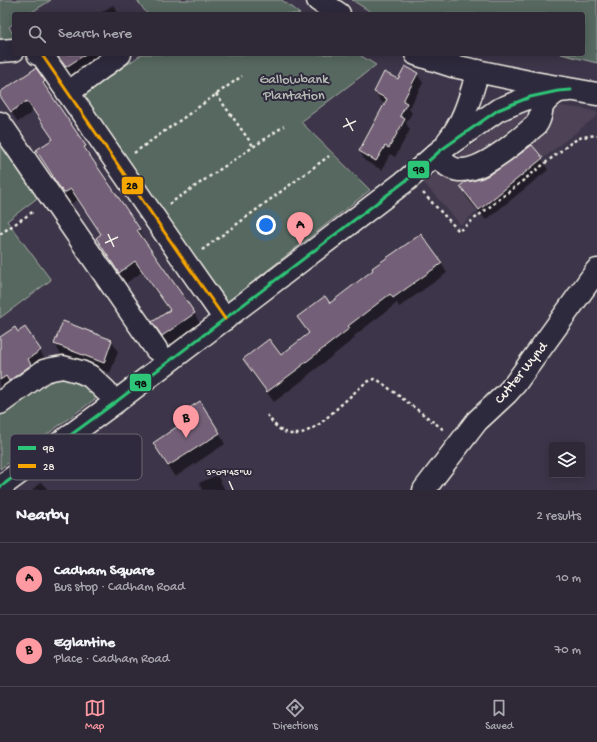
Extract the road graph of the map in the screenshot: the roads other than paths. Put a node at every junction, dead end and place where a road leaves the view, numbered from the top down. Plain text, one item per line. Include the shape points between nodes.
1 (318, 0) edge
2 (336, 12) edge
3 (12, 50) edge
4 (0, 51) edge
5 (41, 56) edge
6 (117, 56) edge
7 (422, 56) edge
8 (478, 72) junction
9 (564, 91) junction
10 (68, 93) junction
11 (597, 94) edge
12 (0, 123) edge
13 (438, 152) junction
14 (597, 270) edge
15 (226, 318) junction
16 (156, 349) dead end
17 (106, 390) dead end
18 (0, 403) edge
19 (72, 434) edge
20 (10, 480) edge
21 (0, 487) edge
22 (424, 490) edge

1 - 2 main road
3 - 4 main road
5 - 10 main road
6 - 10 main road
7 - 8 main road
8 - 9 main road
8 - 13 main road via 460,124
9 - 11 main road
9 - 13 main road via 530,97 498,110
9 - 13 main road via 549,97 542,107 540,120 536,125 481,165 458,170 449,166
10 - 15 main road
12 - 16 main road
13 - 15 main road via 408,179
14 - 22 main road, Cutter Wynd via 515,384 477,421
15 - 19 main road
17 - 18 main road via 90,376 81,372 63,368 52,369 44,371
20 - 21 main road

